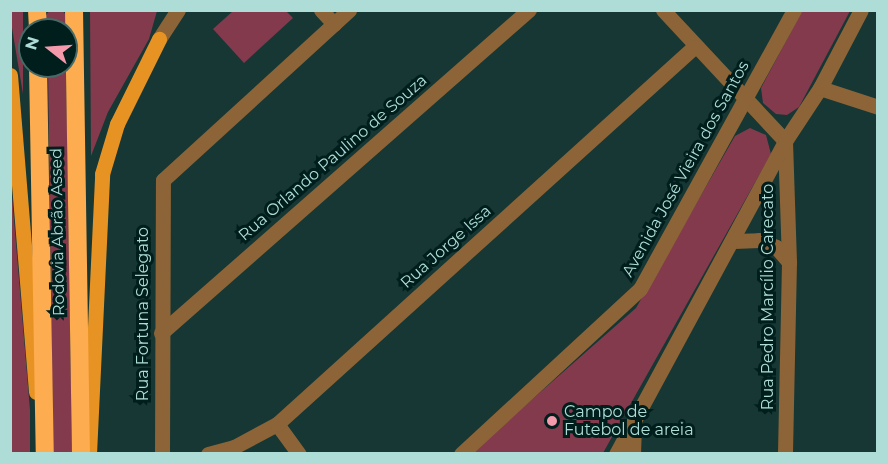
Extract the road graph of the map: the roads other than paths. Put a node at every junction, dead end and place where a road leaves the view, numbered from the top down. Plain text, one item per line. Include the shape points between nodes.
1 (74, 10) edge
2 (167, 10) edge
3 (178, 10) edge
4 (321, 10) edge
5 (349, 10) edge
6 (529, 10) edge
7 (663, 10) edge
8 (794, 10) edge
9 (861, 10) edge
10 (334, 24) junction
11 (159, 39) junction
12 (694, 46) junction
13 (10, 75) edge
14 (38, 78) edge
15 (820, 88) junction
16 (746, 103) junction
17 (878, 107) edge
18 (785, 141) junction
19 (734, 241) junction
20 (789, 262) junction
21 (160, 333) junction
22 (634, 422) junction
23 (277, 424) junction
24 (40, 453) edge
25 (45, 453) edge
26 (81, 453) edge
27 (89, 453) edge
28 (162, 453) edge
29 (208, 453) edge
30 (299, 453) edge
31 (461, 453) edge
32 (616, 453) edge
33 (633, 453) edge
34 (784, 453) edge

1 - 26 highway, Rodovia Abrão Assed
2 - 11 street
3 - 11 street
4 - 10 street
5 - 10 street
6 - 21 street, Rua Orlando Paulino de Souza
7 - 12 street
8 - 16 street, Avenida José Vieira dos Santos
9 - 15 street
10 - 21 street, Rua Fortuna Selegato via 166,175 161,189
11 - 27 main road via 117,124 102,174
12 - 16 street
12 - 23 street, Rua Jorge Issa
13 - 24 main road
14 - 25 highway, Rodovia Abrão Assed
15 - 17 street
15 - 18 street
16 - 18 street
16 - 31 street, Avenida José Vieira dos Santos via 640,290
18 - 19 street
18 - 20 street, Rua Pedro Marcílio Carecato
19 - 20 street via 759,240 776,248
19 - 22 street
20 - 34 street, Rua Pedro Marcílio Carecato
21 - 28 street, Rua Fortuna Selegato
22 - 32 street
22 - 33 street
23 - 29 street, Rua Jorge Issa via 234,447
23 - 30 street

